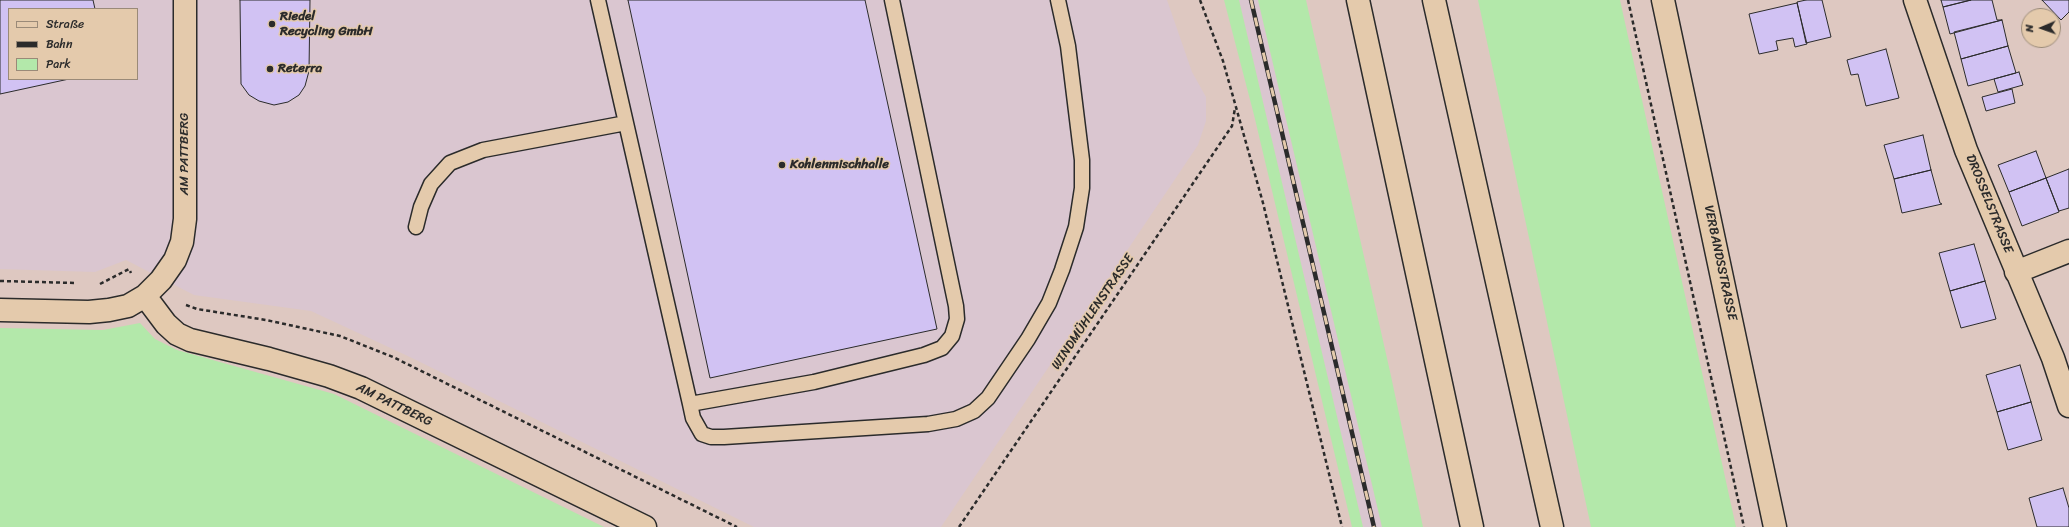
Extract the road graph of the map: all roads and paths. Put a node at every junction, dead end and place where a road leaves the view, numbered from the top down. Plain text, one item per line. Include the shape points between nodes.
1 (185, 0) edge
2 (598, 0) edge
3 (892, 0) edge
4 (1058, 0) edge
5 (1200, 0) edge
6 (1358, 0) edge
7 (1434, 0) edge
8 (1628, 0) edge
9 (1663, 0) edge
10 (1915, 0) edge
11 (1235, 106) junction
12 (626, 123) junction
13 (416, 227) dead end
14 (2069, 251) edge
15 (2016, 272) junction
16 (0, 281) edge
17 (84, 284) dead end
18 (99, 284) dead end
19 (149, 292) junction
20 (0, 310) edge
21 (690, 404) junction
22 (2069, 406) edge
23 (645, 527) edge
24 (737, 527) edge
25 (959, 527) edge
26 (1342, 527) edge
27 (1472, 527) edge
28 (1552, 527) edge
29 (1744, 527) edge
30 (1775, 527) edge

1 - 19 main road, AM PATTBERG via 185,219 182,242 175,260
2 - 12 lane
3 - 21 lane via 956,306 957,319 952,336 942,348 924,355 814,382
4 - 21 lane via 1068,46 1082,160 1082,188 1077,219 1049,303 1028,340 988,398 974,411 956,419 928,424 724,437 702,434 693,418
5 - 11 path via 1223,61
6 - 27 main road
7 - 28 main road
8 - 29 path
9 - 30 main road, VERBANDSSTRASSE
10 - 15 main road, DROSSELSTRASSE via 1966,150
11 - 25 path, WINDMÜHLENSTRASSE via 1232,126
11 - 26 path via 1264,204
12 - 13 lane via 483,150 450,163 431,184 420,208
12 - 21 lane
14 - 15 main road
15 - 22 main road, DROSSELSTRASSE via 2053,358
16 - 17 path
18 - 19 path via 129,268
19 - 20 main road, AM PATTBERG via 128,306 96,311
19 - 23 main road, AM PATTBERG via 166,324 177,334 190,340 329,376 361,388
19 - 24 path via 197,309 333,334 393,357

